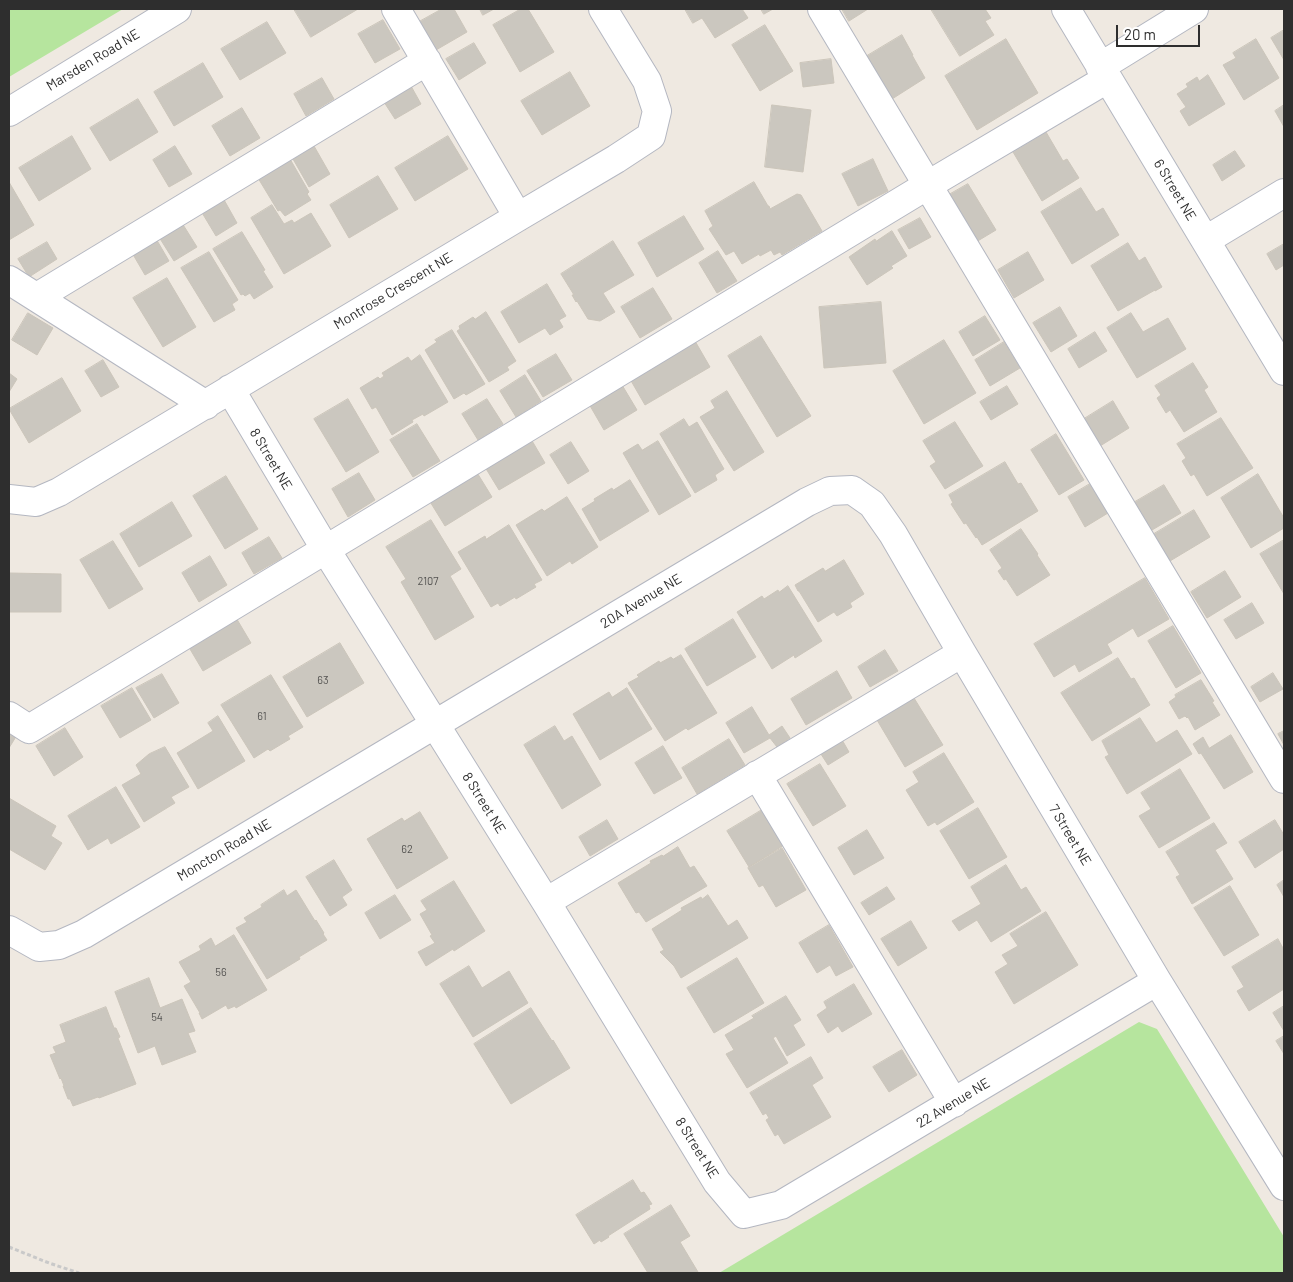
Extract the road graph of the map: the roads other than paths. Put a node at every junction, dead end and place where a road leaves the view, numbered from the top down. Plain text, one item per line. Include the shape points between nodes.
1 (178, 9) edge
2 (396, 9) edge
3 (603, 9) edge
4 (822, 9) edge
5 (1066, 9) edge
6 (1194, 9) edge
7 (427, 61) junction
8 (1104, 73) junction
9 (9, 112) edge
10 (928, 185) junction
11 (1284, 193) edge
12 (518, 216) junction
13 (1206, 240) junction
14 (9, 280) edge
15 (37, 298) junction
16 (1284, 371) edge
17 (230, 389) junction
18 (206, 405) junction
19 (852, 490) joint
20 (9, 499) edge
21 (326, 550) junction
22 (962, 652) junction
23 (9, 716) edge
24 (434, 724) junction
25 (757, 775) junction
26 (1284, 779) edge
27 (546, 902) junction
28 (9, 930) edge
29 (1157, 981) junction
30 (954, 1103) junction
31 (1283, 1181) edge
32 (744, 1214) joint

1 - 9 street, Marsden Road NE
2 - 7 street
3 - 12 street, Montrose Crescent NE via 647,81 657,111 651,136
4 - 10 street
5 - 8 street, 6 Street NE
6 - 8 street
7 - 12 street
7 - 15 street
8 - 10 street
8 - 13 street, 6 Street NE
10 - 21 street
10 - 26 street
11 - 13 street
12 - 17 street, Montrose Crescent NE
13 - 16 street, 6 Street NE
14 - 15 street
15 - 18 street
17 - 18 street, Montrose Crescent NE
17 - 21 street, 8 Street NE
18 - 20 street, Montrose Crescent NE via 59,492 36,502
19 - 22 street, 7 Street NE via 872,504 888,526
19 - 24 street, 20A Avenue NE via 830,491 807,502
21 - 23 street via 29,729
21 - 24 street, 8 Street NE
22 - 25 street
22 - 29 street, 7 Street NE
24 - 27 street, 8 Street NE
24 - 28 street, Moncton Road NE via 84,934 59,945 39,947
25 - 27 street
25 - 30 street
27 - 32 street, 8 Street NE via 717,1182
29 - 30 street, 22 Avenue NE
29 - 31 street, 7 Street NE
30 - 32 street, 22 Avenue NE via 782,1205

